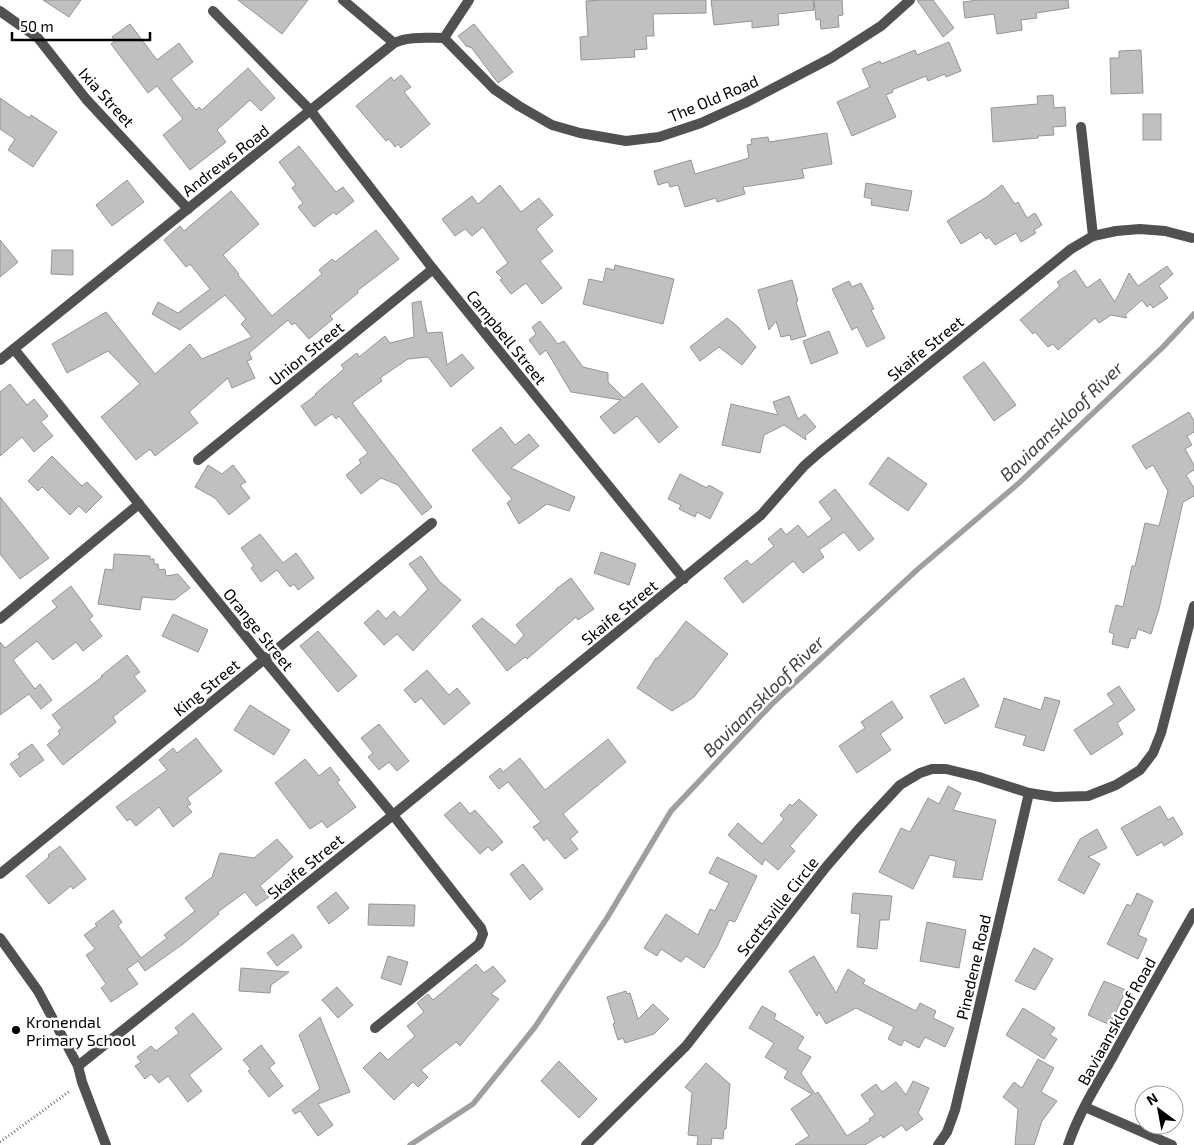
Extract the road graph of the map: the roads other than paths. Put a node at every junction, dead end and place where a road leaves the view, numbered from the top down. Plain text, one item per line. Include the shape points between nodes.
1 (343, 0) edge
2 (469, 0) edge
3 (910, 0) edge
4 (0, 10) edge
5 (213, 11) dead end
6 (444, 38) junction
7 (394, 43) junction
8 (311, 111) junction
9 (1081, 127) dead end
10 (188, 209) junction
11 (1093, 236) junction
12 (1192, 238) dead end
13 (433, 269) junction
14 (14, 349) junction
15 (0, 360) edge
16 (198, 460) dead end
17 (138, 504) junction
18 (432, 523) dead end
19 (684, 579) junction
20 (1194, 606) edge
21 (0, 619) edge
22 (264, 660) junction
23 (1029, 793) junction
24 (393, 815) junction
25 (0, 874) edge
26 (1194, 913) edge
27 (0, 938) edge
28 (375, 1028) dead end
29 (78, 1066) junction
30 (1085, 1107) junction
31 (106, 1145) edge
32 (586, 1145) edge
33 (938, 1145) edge
34 (1068, 1145) edge
35 (1172, 1145) edge

1 - 7 street
2 - 6 street
3 - 6 street, The Old Road via 881,26 831,58 746,103 659,137 626,141 580,134 552,125 494,89
4 - 10 street, Ixia Street via 38,38 86,99
5 - 8 street, Campbell Street
6 - 7 street, Andrews Road via 411,38
7 - 8 street, Andrews Road
8 - 10 street, Andrews Road
8 - 13 street, Campbell Street
9 - 11 street
10 - 14 street, Andrews Road
11 - 12 street, Skaife Street via 1140,229
11 - 19 street, Skaife Street via 1071,250 820,452 761,515
13 - 16 street, Union Street
13 - 19 street, Campbell Street
14 - 15 street, Andrews Road
14 - 17 street, Orange Street
17 - 21 street
17 - 22 street, Orange Street
18 - 22 street, King Street
19 - 24 street, Skaife Street
20 - 23 street, Scottsville Circle via 1161,733 1153,753 1140,770 1116,785 1088,796 1055,797
22 - 24 street, Orange Street
22 - 25 street, King Street
23 - 32 street, Scottsville Circle via 946,769 920,773 900,785 826,867 686,1046
23 - 33 street, Pinedene Road via 956,1110
24 - 28 street, Orange Street via 481,928 482,934 478,944
24 - 29 street, Skaife Street
26 - 30 street, Baviaanskloof Road
27 - 29 street via 38,991
29 - 31 street
30 - 34 street, Baviaanskloof Road
30 - 35 street

